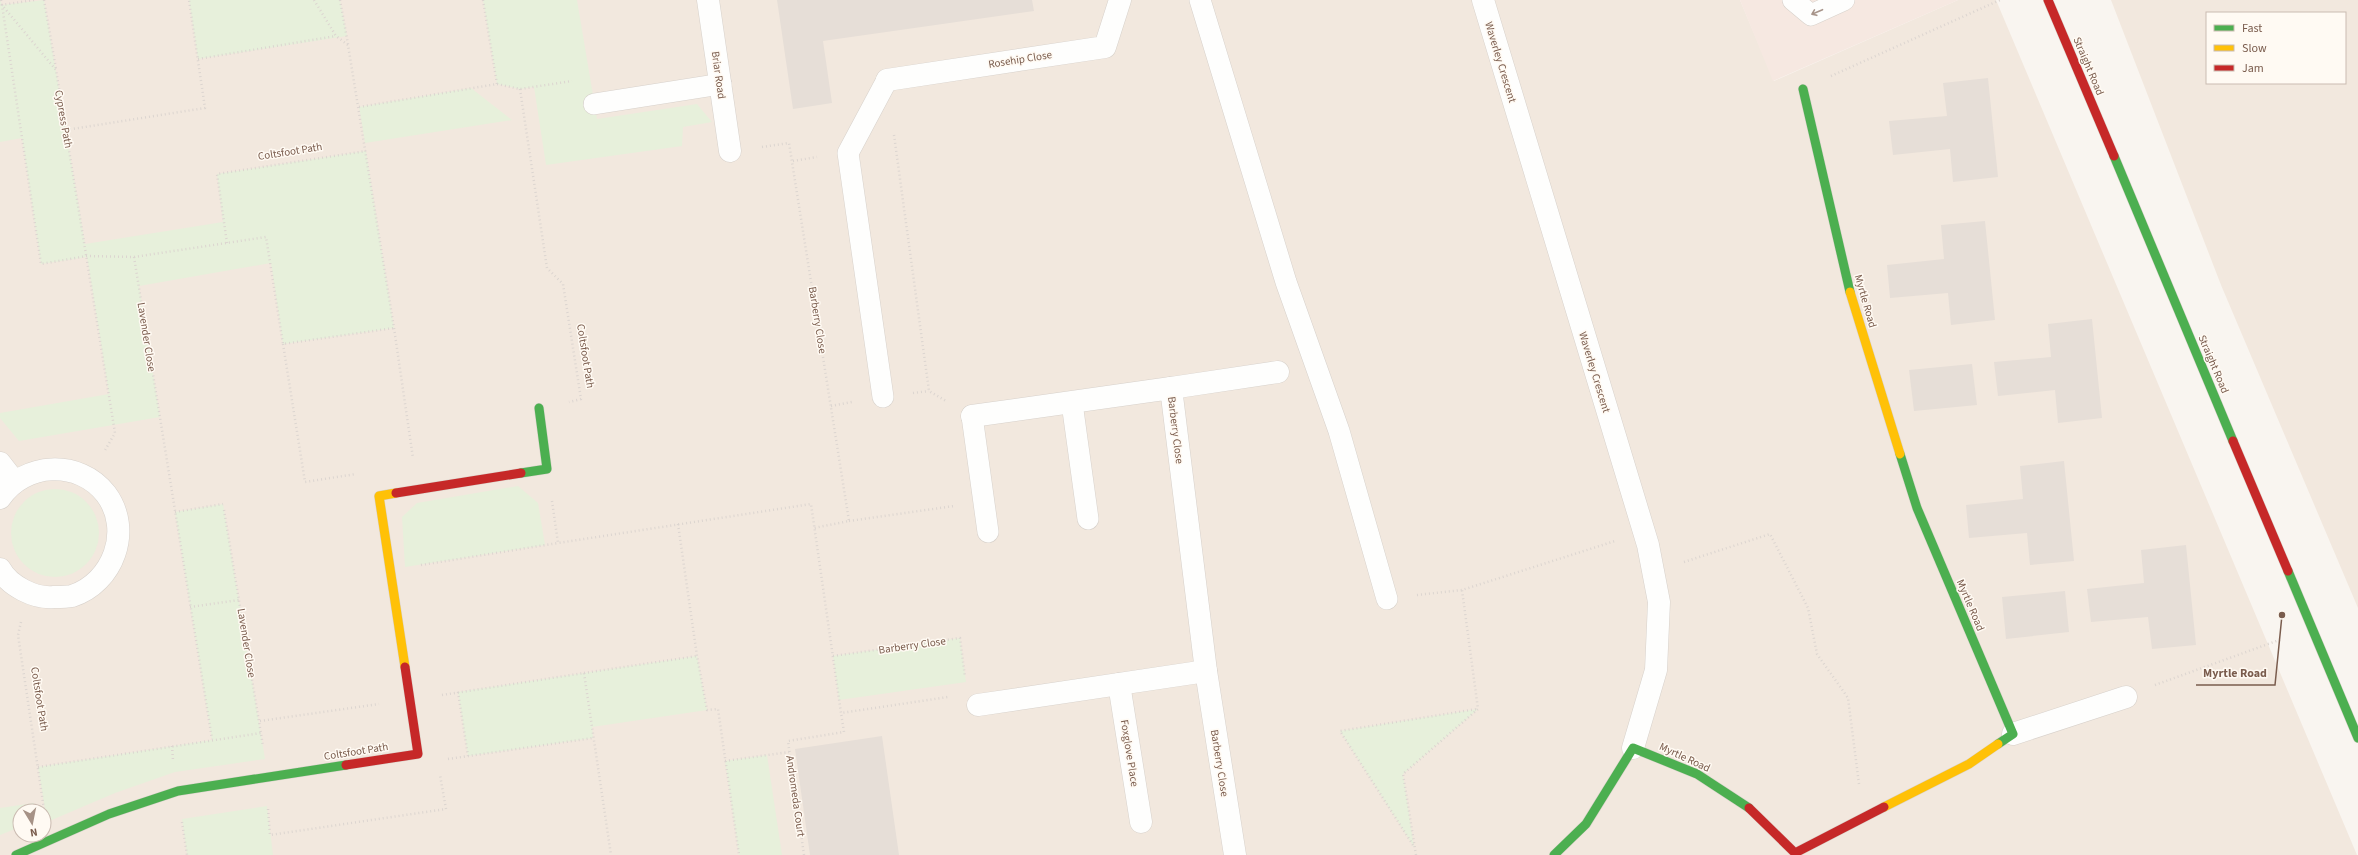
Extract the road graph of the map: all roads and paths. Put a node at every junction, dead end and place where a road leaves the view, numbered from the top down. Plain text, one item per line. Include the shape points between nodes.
1 (1, 0) edge
2 (34, 0) edge
3 (44, 0) edge
4 (189, 0) edge
5 (314, 0) edge
6 (340, 0) edge
7 (483, 0) edge
8 (708, 0) edge
9 (1120, 0) edge
10 (1200, 0) edge
11 (1482, 0) edge
12 (1793, 0) edge
13 (1844, 0) edge
14 (2000, 0) edge
15 (2048, 0) edge
16 (2, 5) junction
17 (5, 23) junction
18 (0, 24) edge
19 (336, 36) junction
20 (348, 45) junction
21 (198, 59) junction
22 (56, 70) junction
23 (887, 80) junction
24 (497, 84) junction
25 (721, 84) junction
26 (520, 89) junction
27 (1803, 89) joint
28 (594, 104) joint
29 (359, 107) junction
30 (66, 130) junction
31 (366, 151) junction
32 (730, 151) joint
33 (227, 243) junction
34 (87, 256) junction
35 (134, 257) junction
36 (394, 328) junction
37 (283, 344) junction
38 (1278, 372) dead end
39 (1171, 388) junction
40 (883, 397) dead end
41 (1072, 403) junction
42 (538, 408) joint
43 (972, 416) junction
44 (0, 463) edge
45 (547, 469) junction
46 (90, 479) junction
47 (14, 481) junction
48 (418, 490) junction
49 (379, 496) junction
50 (0, 498) edge
51 (984, 501) junction
52 (223, 504) dead end
53 (224, 510) dead end
54 (175, 512) junction
55 (1088, 519) dead end
56 (849, 522) junction
57 (678, 524) junction
58 (814, 528) junction
59 (988, 532) dead end
60 (1644, 532) junction
61 (558, 543) junction
62 (0, 569) edge
63 (390, 570) junction
64 (1653, 573) junction
65 (1462, 590) junction
66 (1387, 599) joint
67 (239, 600) dead end
68 (190, 607) junction
69 (2313, 629) junction
70 (18, 635) dead end
71 (697, 656) junction
72 (833, 656) junction
73 (1206, 671) junction
74 (584, 673) junction
75 (1119, 684) junction
76 (458, 692) junction
77 (2126, 696) joint
78 (411, 699) junction
79 (973, 699) junction
80 (1478, 709) junction
81 (841, 713) junction
82 (260, 721) junction
83 (261, 733) junction
84 (2013, 734) junction
85 (593, 738) junction
86 (2358, 738) edge
87 (212, 739) junction
88 (1633, 748) junction
89 (789, 752) junction
90 (468, 756) junction
91 (446, 759) dead end
92 (726, 762) junction
93 (38, 767) junction
94 (439, 767) dead end
95 (267, 777) junction
96 (43, 803) edge
97 (1864, 818) junction
98 (1141, 822) dead end
99 (52, 839) edge
100 (43, 843) edge
101 (1414, 847) junction
102 (1796, 854) edge
103 (16, 855) edge
104 (610, 855) edge
105 (739, 855) edge
106 (804, 855) edge
107 (1235, 855) edge
108 (1416, 855) edge
109 (1554, 855) edge

1 - 16 path
2 - 16 path
3 - 22 path, Cypress Path
4 - 21 path
5 - 19 path
6 - 20 path
7 - 24 path
8 - 25 street, Briar Road
9 - 23 street, Rosehip Close via 1105,46
10 - 66 lane via 1286,282 1339,431
11 - 60 street, Waverley Crescent
13 -> 12 lane via 1811,15
14 - 27 path
15 - 69 street, Straight Road
16 - 17 path
16 - 22 path
17 - 18 path
17 - 34 path via 42,264
19 - 20 path
19 - 21 path
20 - 29 path
21 - 30 path via 205,108
22 - 30 path, Cypress Path
23 - 40 lane via 848,153
23 - 43 path via 929,391
24 - 26 path
24 - 29 path
25 - 28 lane
25 - 32 street, Briar Road
26 - 28 path via 590,78
26 - 42 path, Coltsfoot Path via 547,268 563,284 580,399
27 - 84 street, Myrtle Road via 1851,296 1917,508
29 - 31 path
30 - 34 path, Cypress Path
31 - 33 path, Coltsfoot Path via 217,174
31 - 36 path
32 - 56 path, Barberry Close via 789,143
33 - 35 path
33 - 37 path via 266,237
34 - 35 path
34 - 46 path, Cypress Path via 115,433
35 - 54 path, Lavender Close
36 - 37 path
36 - 48 path
37 - 49 path via 305,482 375,470
38 - 39 street
39 - 41 street, Barberry Close
39 - 73 street, Barberry Close
41 - 43 street, Barberry Close
41 - 55 lane
42 - 45 street
43 - 51 lane
44 - 47 street
45 - 48 street
45 - 61 path
46 - 47 street via 60,468 38,470
46 - 62 street via 106,494 113,507 119,536 114,558 108,569 92,586 72,596 49,598 27,593 8,580
47 - 50 street
48 - 49 street
49 - 63 street, Coltsfoot Path
51 - 56 path
51 - 59 lane
52 - 54 path
53 - 82 path, Lavender Close
54 - 68 path, Lavender Close
56 - 58 path
57 - 58 path via 811,504
57 - 61 path
57 - 71 path
58 - 72 path
60 - 64 street, Waverley Crescent
60 - 65 path
61 - 63 path
63 - 78 street, Coltsfoot Path
64 - 88 street, Waverley Crescent via 1659,602 1656,670
64 - 97 path via 1770,534 1808,608 1817,654 1848,698
65 - 66 path
65 - 80 path
67 - 68 path
68 - 87 path, Lavender Close
69 - 77 path via 2212,663
69 - 86 street, Straight Road
70 - 93 path, Coltsfoot Path
71 - 74 path
71 - 92 path via 707,710 718,709
72 - 79 path, Barberry Close via 960,638
72 - 81 path
73 - 75 street
73 - 107 street, Barberry Close
74 - 76 path
74 - 85 path
75 - 79 street
75 - 98 street, Foxglove Place
76 - 78 path
76 - 90 path
77 - 84 street
78 - 82 path
78 - 95 street, Coltsfoot Path via 418,754
79 - 81 path
80 - 101 path via 1402,774
80 - 101 path via 1340,731
81 - 89 path, Andromeda Court via 844,732 788,741
82 - 83 path, Lavender Close
83 - 87 path
83 - 95 path, Lavender Close
84 - 97 street, Myrtle Road via 1969,764
85 - 90 path
85 - 104 path
87 - 93 path
88 - 102 street, Myrtle Road via 1697,774 1737,799
88 - 109 street via 1586,824
89 - 92 path
89 - 106 path, Andromeda Court
90 - 91 path
92 - 105 path
93 - 96 path, Coltsfoot Path
94 - 95 path, Lavender Close via 446,809 270,835
95 - 99 street, Coltsfoot Path via 178,791 109,814
97 - 102 street, Myrtle Road
100 - 103 street, Coltsfoot Path
101 - 108 path

